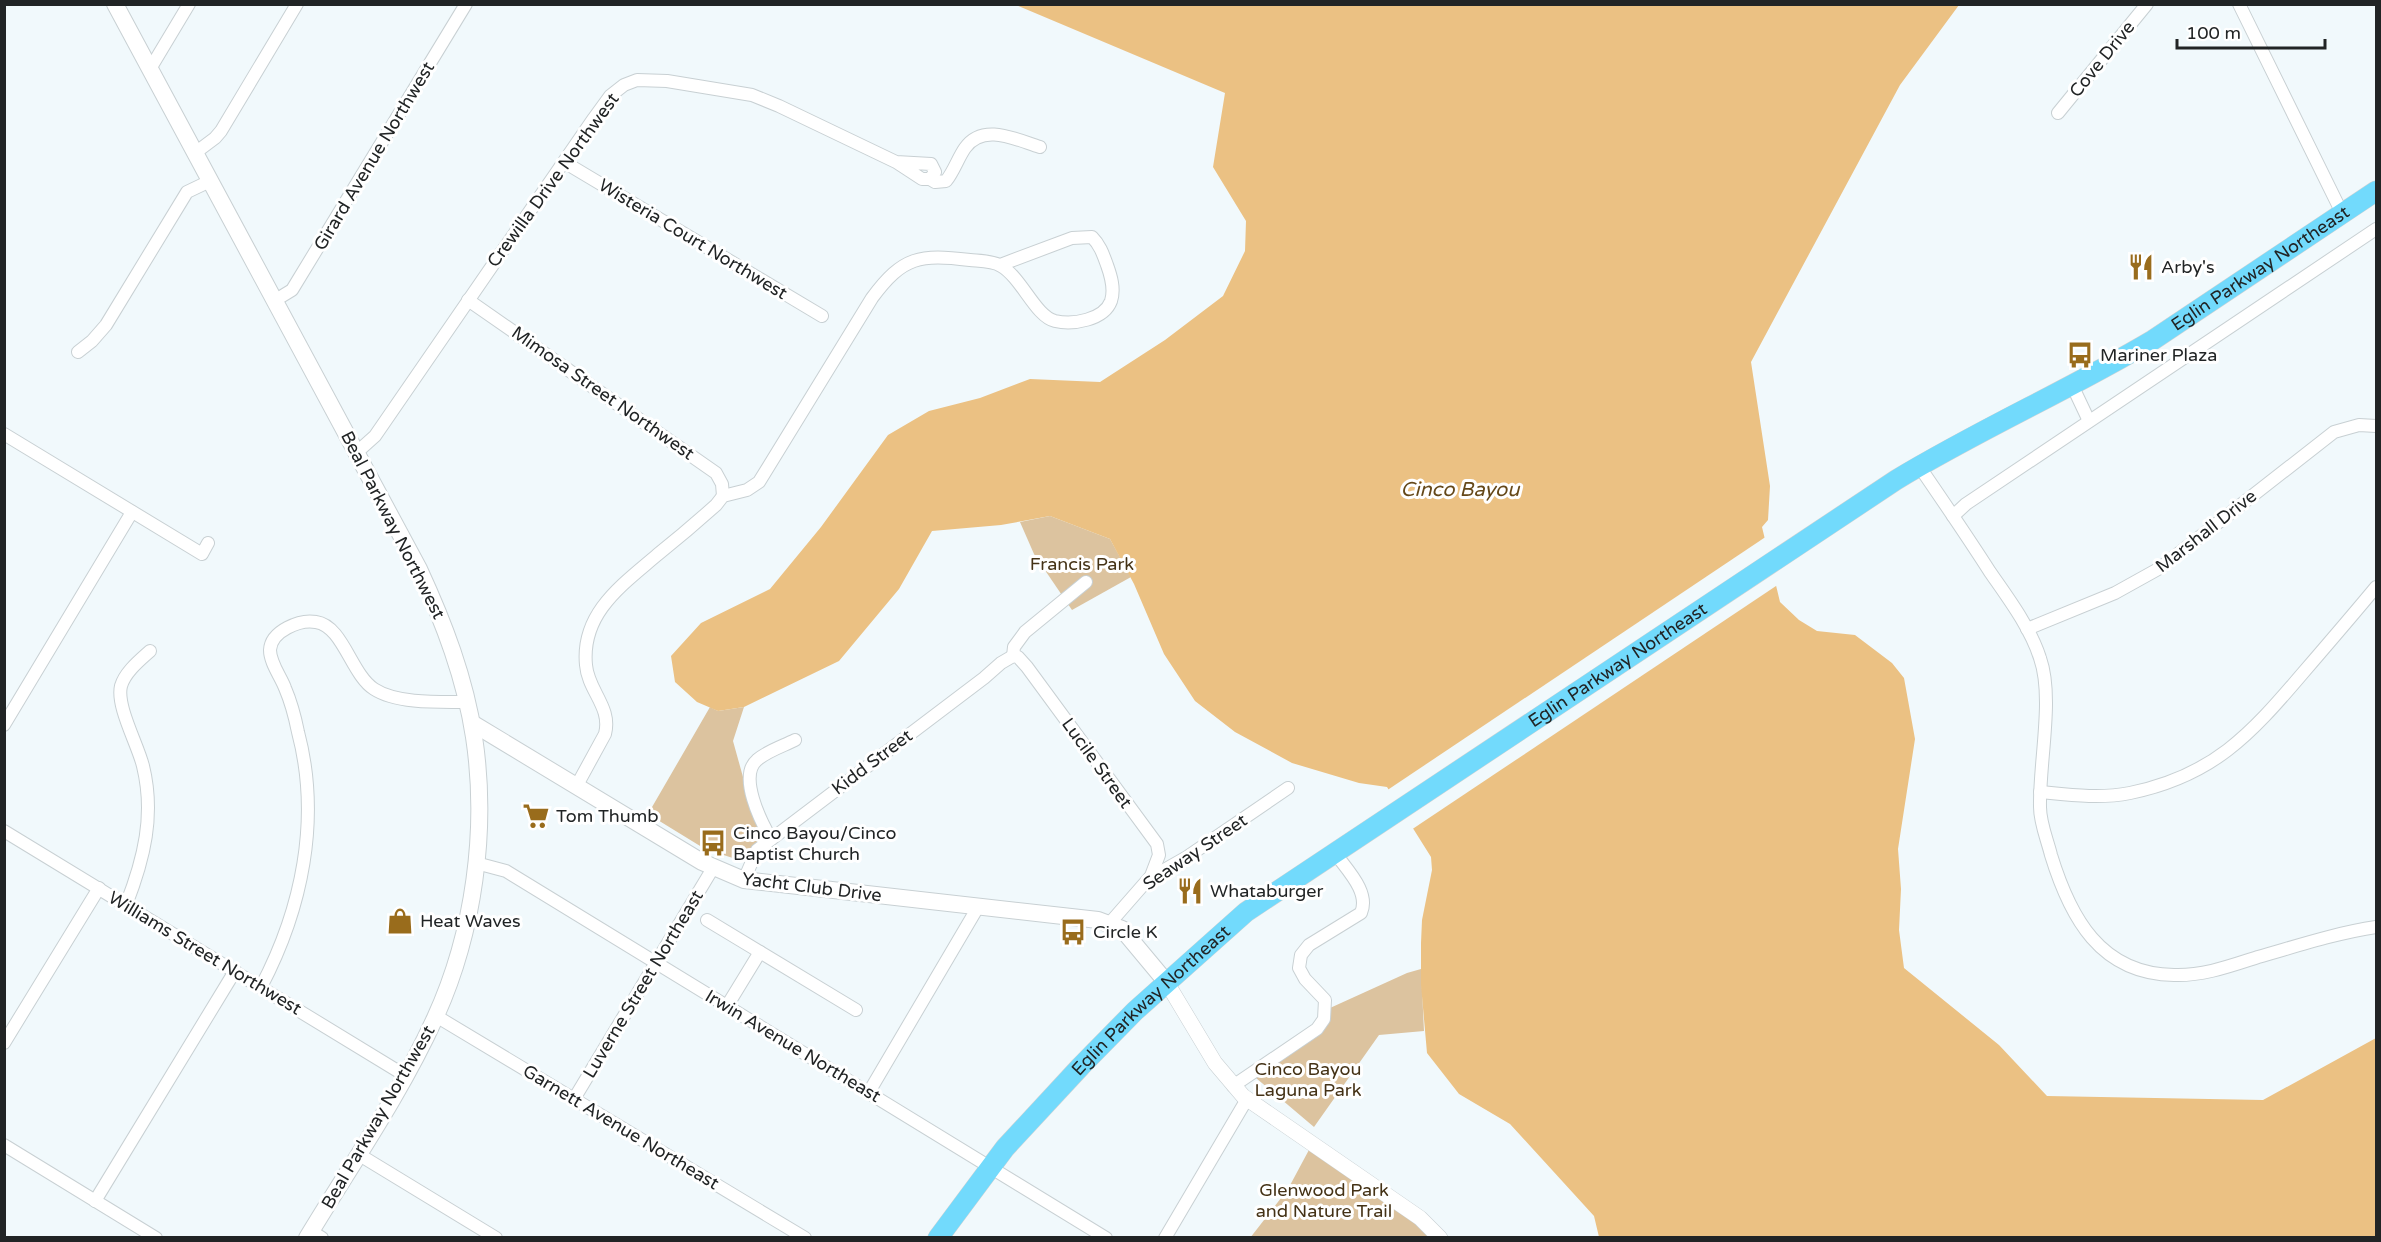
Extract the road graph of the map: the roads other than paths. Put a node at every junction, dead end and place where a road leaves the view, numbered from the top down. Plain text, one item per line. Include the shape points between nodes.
1 (115, 4) edge
2 (189, 4) edge
3 (297, 4) edge
4 (466, 4) edge
5 (2147, 4) edge
6 (2240, 4) edge
7 (150, 69) junction
8 (2058, 113) dead end
9 (1040, 147) dead end
10 (195, 153) junction
11 (564, 162) junction
12 (210, 180) junction
13 (2376, 190) edge
14 (2342, 213) junction
15 (2376, 229) edge
16 (1000, 265) junction
17 (468, 300) junction
18 (274, 301) junction
19 (822, 316) dead end
20 (78, 352) dead end
21 (2072, 385) junction
22 (2089, 421) junction
23 (2376, 426) edge
24 (4, 434) edge
25 (356, 453) junction
26 (1919, 466) junction
27 (723, 496) junction
28 (132, 512) junction
29 (1953, 516) junction
30 (208, 543) dead end
31 (1086, 582) dead end
32 (2376, 587) edge
33 (2027, 629) junction
34 (150, 651) dead end
35 (1013, 656) junction
36 (468, 702) junction
37 (471, 723) junction
38 (4, 725) edge
39 (795, 740) dead end
40 (576, 787) junction
41 (1288, 788) dead end
42 (2040, 792) junction
43 (4, 831) edge
44 (768, 833) junction
45 (1335, 853) junction
46 (476, 863) junction
47 (713, 868) junction
48 (1149, 878) junction
49 (744, 880) junction
50 (99, 888) junction
51 (126, 905) junction
52 (978, 907) junction
53 (707, 920) dead end
54 (1109, 924) junction
55 (2376, 927) edge
56 (760, 952) junction
57 (656, 962) junction
58 (235, 971) junction
59 (1167, 983) junction
60 (261, 987) junction
61 (727, 1006) junction
62 (856, 1010) dead end
63 (436, 1016) junction
64 (4, 1043) edge
65 (406, 1076) junction
66 (1233, 1086) junction
67 (869, 1092) junction
68 (574, 1099) junction
69 (1248, 1099) junction
70 (4, 1145) edge
71 (358, 1154) junction
72 (990, 1166) junction
73 (95, 1201) junction
74 (313, 1235) edge
75 (496, 1237) edge
76 (156, 1238) edge
77 (805, 1238) edge
78 (938, 1238) edge
79 (1106, 1238) edge
80 (1165, 1238) edge
81 (1440, 1238) edge

1 - 7 main road, Beal Parkway Northwest
2 - 7 street
3 - 10 street via 221,131
4 - 18 street, Girard Avenue Northwest via 292,290
5 - 8 street, Cove Drive
6 - 14 street
7 - 10 main road, Beal Parkway Northwest
9 - 11 street, Crewilla Drive Northwest via 1008,136 986,134 965,148 946,181 935,182 765,100 738,92 646,79 624,85 610,96
10 - 12 main road, Beal Parkway Northwest
11 - 17 street, Crewilla Drive Northwest
11 - 19 street, Wisteria Court Northwest
12 - 18 main road, Beal Parkway Northwest
12 - 20 street via 187,192 106,325
13 - 14 highway, Eglin Parkway Northeast
14 - 21 highway, Eglin Parkway Northeast via 2153,340
15 - 22 street
16 - 16 street via 1021,283 1037,308 1053,320 1092,318 1111,301 1109,272 1092,237 1072,238
16 - 27 street via 923,258 890,275 759,482 747,490
17 - 25 street, Crewilla Drive Northwest via 375,435
17 - 27 street, Mimosa Street Northwest via 716,472
18 - 25 main road, Beal Parkway Northwest
21 - 22 street
21 - 26 highway, Eglin Parkway Northeast
22 - 29 street
23 - 33 street, Marshall Drive via 2359,425 2334,432 2160,568 2115,593
24 - 28 street
25 - 36 main road, Beal Parkway Northwest via 435,604
26 - 29 street
26 - 45 highway, Eglin Parkway Northeast
27 - 40 street via 611,595 597,614 587,643 586,665 607,725
28 - 30 street via 202,554
28 - 38 street
29 - 33 street
31 - 35 street via 1025,632 1014,647
32 - 42 street via 2258,724 2205,766 2176,780 2130,793 2080,796
33 - 42 street via 2036,644 2045,676
34 - 51 street via 121,686 121,701 143,765 149,806 143,858
35 - 44 street, Kidd Street
35 - 48 street, Lucile Street via 1027,667 1156,844 1160,855
36 - 37 main road, Beal Parkway Northwest
36 - 60 street via 409,699 374,689 362,679 334,632 321,623 298,623 273,641 270,651 286,690 304,758 307,837 294,909
37 - 40 main road, Yacht Club Drive
37 - 46 main road, Beal Parkway Northwest via 478,792
39 - 44 street via 761,756 752,765 754,802
40 - 47 main road, Yacht Club Drive
41 - 48 street, Seaway Street via 1187,857
42 - 55 street via 2043,826 2070,909 2101,948 2137,968 2172,975 2209,972
43 - 50 street, Williams Street Northwest
44 - 49 street, Kidd Street
45 - 59 highway, Eglin Parkway Northeast via 1246,912
45 - 66 street via 1364,894 1364,904 1361,913 1310,945 1301,955 1299,968 1325,1000 1324,1019 1317,1029
46 - 57 street, Irwin Avenue Northeast via 506,871
46 - 63 main road, Beal Parkway Northwest via 462,939
47 - 49 main road, Yacht Club Drive
47 - 57 street, Luverne Street Northeast
48 - 54 street, Seaway Street
49 - 52 main road, Yacht Club Drive
50 - 51 street, Williams Street Northwest
50 - 64 street
51 - 58 street, Williams Street Northwest
52 - 54 main road, Yacht Club Drive
52 - 67 street
53 - 56 street
54 - 59 main road, Yacht Club Drive via 1122,929
56 - 61 street
56 - 62 street
57 - 61 street, Irwin Avenue Northeast
57 - 68 street, Luverne Street Northeast
58 - 60 street, Williams Street Northwest
58 - 73 street
59 - 66 street
59 - 72 highway, Eglin Parkway Northeast via 1081,1066
60 - 65 street, Williams Street Northwest
61 - 67 street, Irwin Avenue Northeast
63 - 65 main road, Beal Parkway Northwest
63 - 68 street, Garnett Avenue Northeast
65 - 71 main road, Beal Parkway Northwest
66 - 69 street
67 - 72 street, Irwin Avenue Northeast
68 - 77 street, Garnett Avenue Northeast
69 - 80 street
69 - 81 street via 1420,1218
70 - 73 street
71 - 74 main road, Beal Parkway Northwest
71 - 75 street
72 - 78 highway, Eglin Parkway Northeast
72 - 79 street, Irwin Avenue Northeast
73 - 76 street

